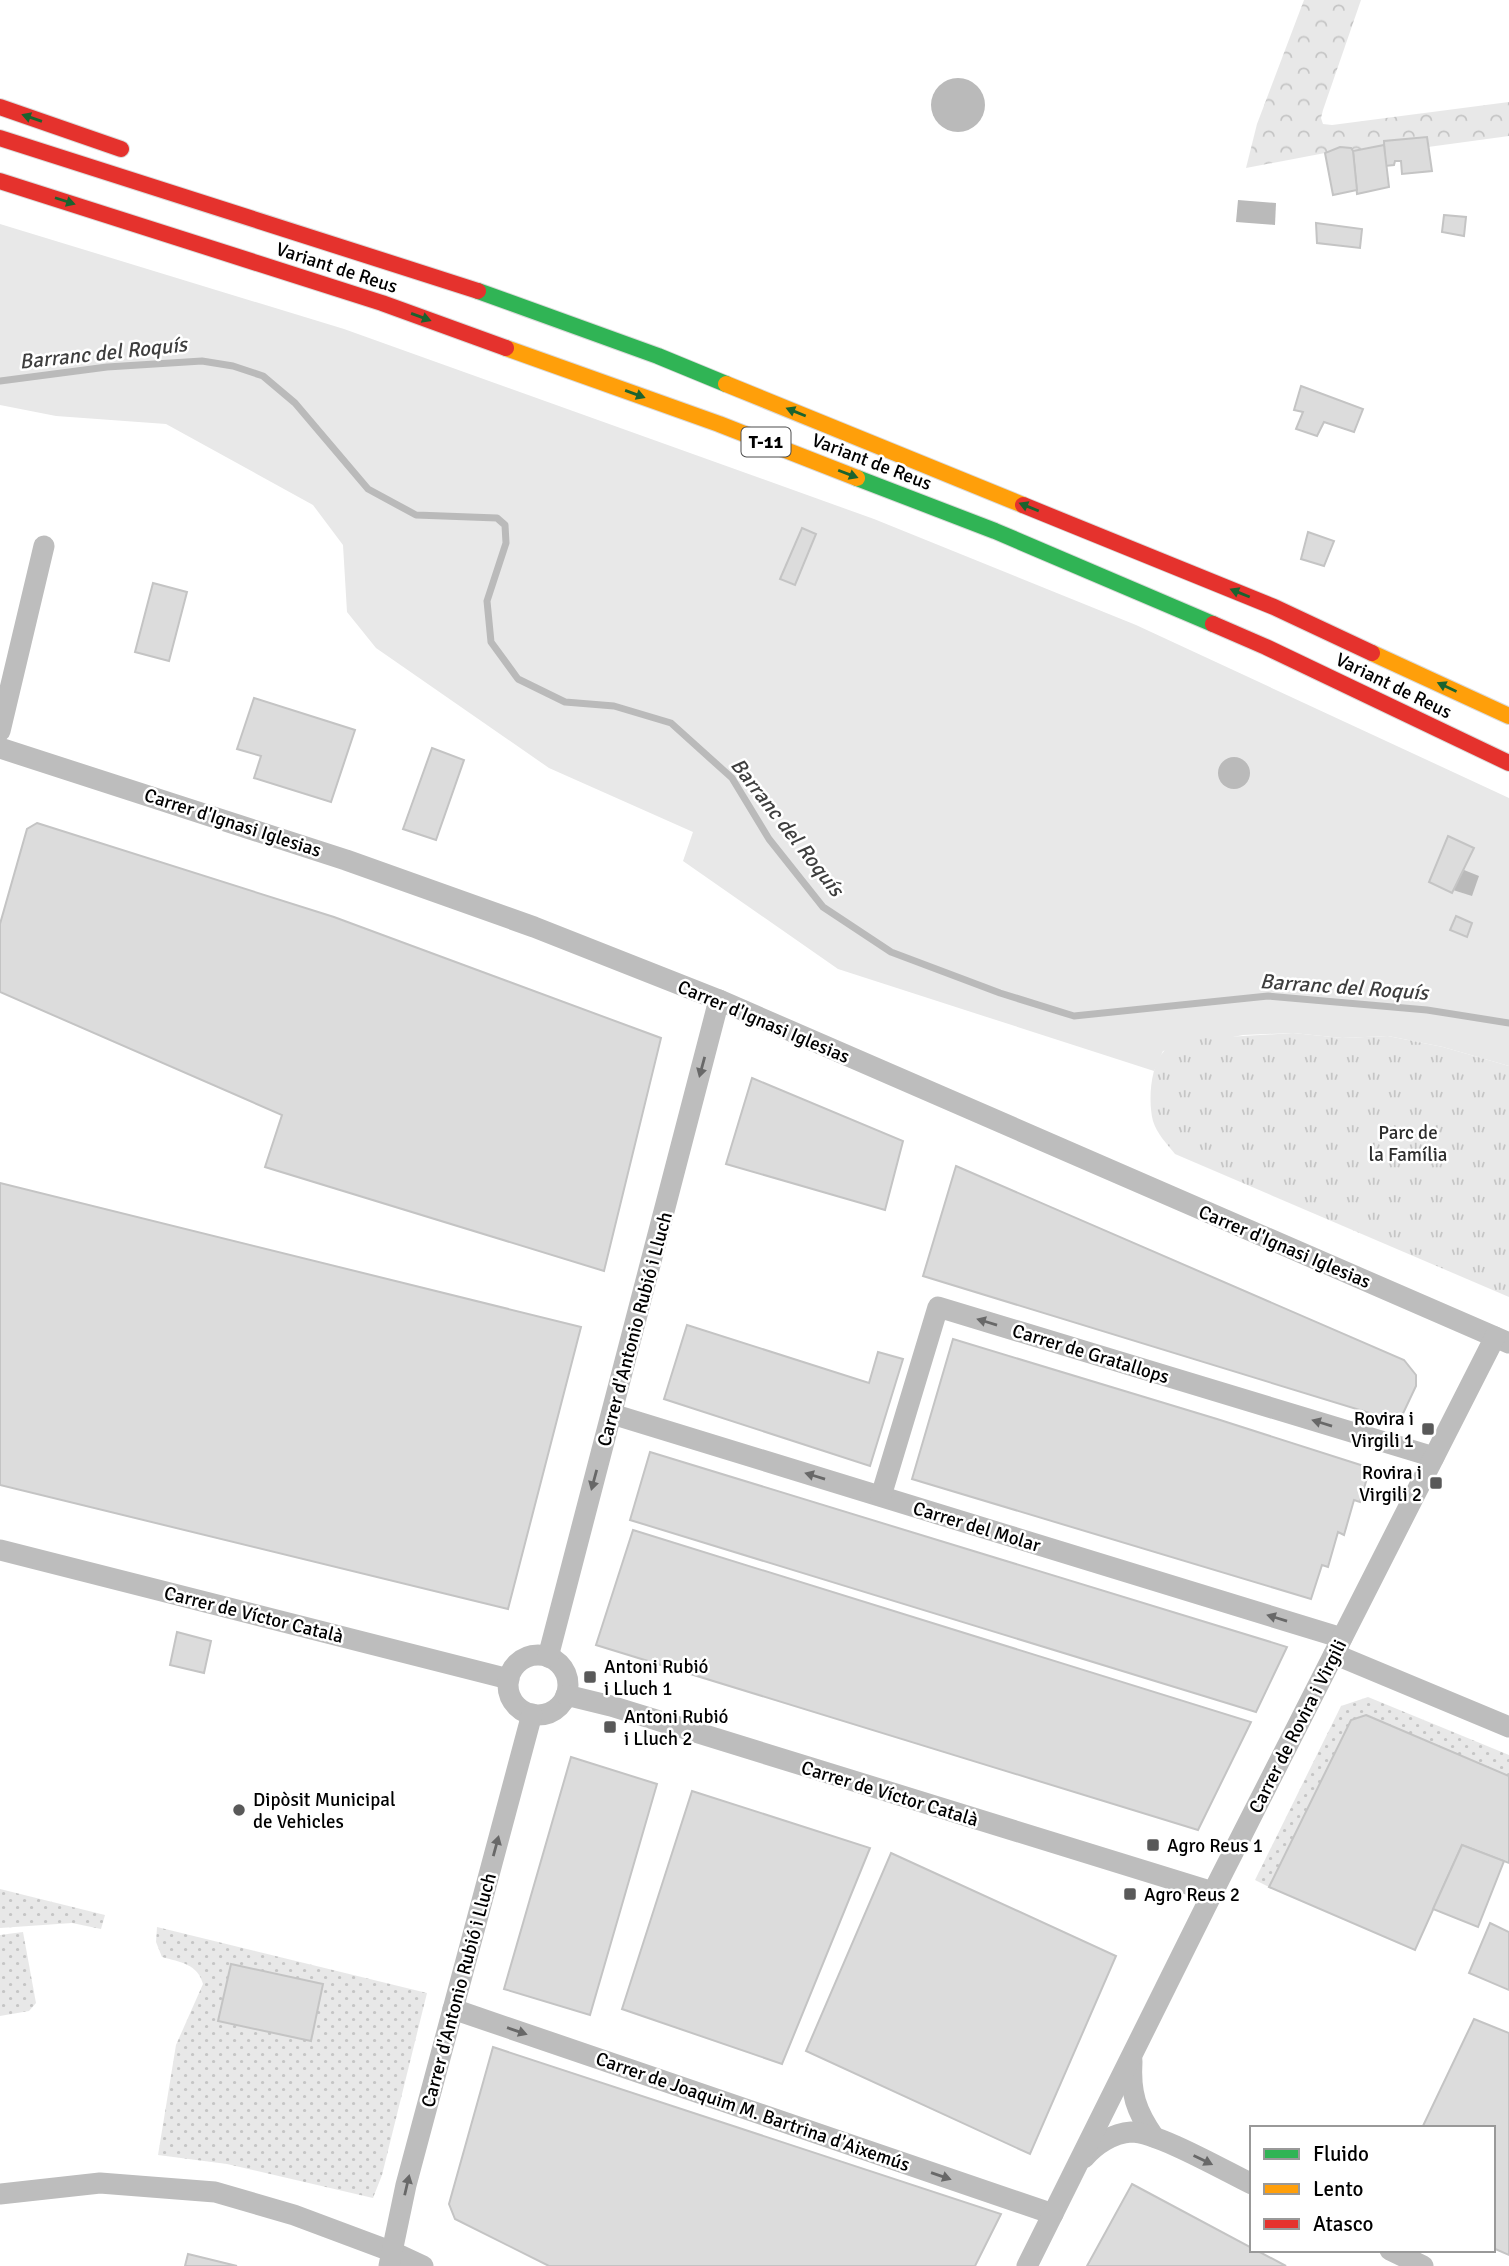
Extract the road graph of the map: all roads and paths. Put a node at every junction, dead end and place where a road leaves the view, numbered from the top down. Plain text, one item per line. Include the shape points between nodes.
1 (0, 107) edge
2 (0, 138) edge
3 (132, 153) dead end
4 (0, 181) edge
5 (348, 232) dead end
6 (175, 253) dead end
7 (460, 285) junction
8 (382, 303) junction
9 (44, 546) dead end
10 (1509, 716) edge
11 (0, 731) edge
12 (0, 748) edge
13 (1509, 763) edge
14 (719, 1000) junction
15 (1502, 1340) edge
16 (611, 1414) junction
17 (1434, 1457) junction
18 (881, 1496) junction
19 (0, 1550) edge
20 (1338, 1646) junction
21 (548, 1657) junction
22 (509, 1679) junction
23 (566, 1695) junction
24 (532, 1714) junction
25 (1509, 1727) edge
26 (1213, 1892) junction
27 (453, 2009) junction
28 (1132, 2055) junction
29 (1154, 2137) junction
30 (1074, 2171) junction
31 (1250, 2183) edge
32 (0, 2194) edge
33 (1053, 2214) junction
34 (1394, 2252) edge
35 (391, 2259) edge
36 (424, 2266) edge
37 (1027, 2266) edge
38 (1423, 2266) edge

3 -> 1 highway
2 - 7 highway, Variant de Reus / T-11
4 -> 8 highway, Variant de Reus / T-11
5 - 7 highway
6 - 8 highway
10 -> 7 highway, Variant de Reus / T-11 via 1249,597 658,356
8 -> 13 highway, Variant de Reus / T-11 via 719,424 995,531 1266,647
9 - 11 street
12 - 14 street, Carrer d'Ignasi Iglesias via 346,860
14 - 15 street, Carrer d'Ignasi Iglesias
14 -> 16 street, Carrer d'Antonio Rubió i Lluch
15 - 17 street, Carrer de Rovira i Virgili
18 -> 16 street, Carrer del Molar
16 -> 21 street, Carrer d'Antonio Rubió i Lluch
17 -> 18 street, Carrer de Gratallops via 939,1307
17 - 20 street, Carrer de Rovira i Virgili
20 -> 18 street, Carrer del Molar
19 - 22 street, Carrer de Víctor Català
20 - 25 street, Carrer del Molar
20 - 26 street, Carrer de Rovira i Virgili
21 - 22 street via 526,1657 514,1666
21 - 23 street via 565,1672
22 - 24 street via 513,1701
23 - 24 street via 554,1710
23 - 26 street, Carrer de Víctor Català
27 -> 24 street, Carrer d'Antonio Rubió i Lluch
26 - 28 street, Carrer de Rovira i Virgili
27 -> 33 street, Carrer de Joaquim M. Bartrina d'Aixemús
35 -> 27 street, Carrer d'Antonio Rubió i Lluch
28 - 29 street via 1134,2100
28 - 30 street, Carrer de Rovira i Virgili
29 - 30 street via 1132,2132 1116,2135 1093,2149
29 -> 31 street
30 - 33 street, Carrer de Rovira i Virgili
32 - 35 street via 100,2183 215,2192 294,2215
33 - 37 street, Carrer de Rovira i Virgili
34 - 38 street
35 - 36 street

